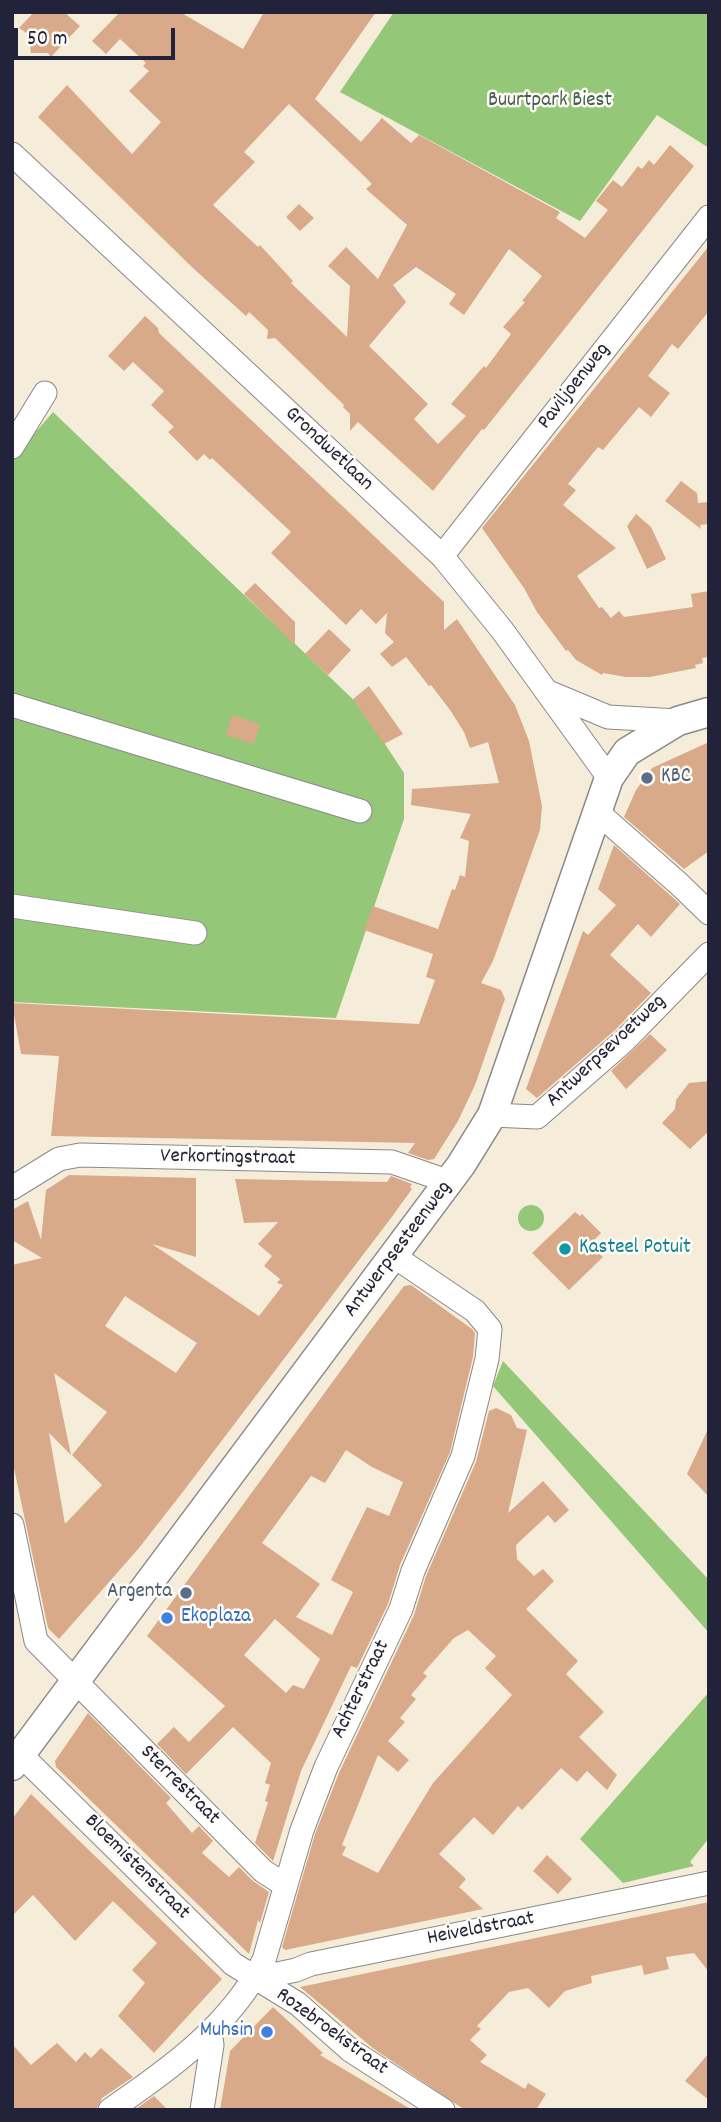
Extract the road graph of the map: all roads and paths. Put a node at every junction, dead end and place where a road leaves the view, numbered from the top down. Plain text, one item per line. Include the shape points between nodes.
1 (12, 153) edge
2 (709, 217) edge
3 (44, 393) dead end
4 (12, 447) edge
5 (442, 556) junction
6 (546, 691) junction
7 (12, 705) edge
8 (709, 712) edge
9 (678, 721) junction
10 (609, 778) junction
11 (360, 811) dead end
12 (596, 811) junction
13 (12, 905) edge
14 (709, 913) edge
15 (195, 933) dead end
16 (709, 954) edge
17 (492, 1115) junction
18 (450, 1182) junction
19 (12, 1188) edge
20 (394, 1257) junction
21 (12, 1525) edge
22 (76, 1682) junction
23 (17, 1761) edge
24 (709, 1883) edge
25 (285, 1885) junction
26 (254, 1979) junction
27 (210, 2032) junction
28 (110, 2110) edge
29 (202, 2110) edge
30 (443, 2110) edge

1 - 5 street, Grondwetlaan
2 - 5 street, Paviljoenweg
3 - 4 street
5 - 6 street, Grondwetlaan
6 - 9 street via 608,717
6 - 10 street, Grondwetlaan
7 - 11 street
8 - 9 main road, Antwerpsesteenweg
9 - 10 main road, Antwerpsesteenweg via 627,752
10 - 12 main road, Antwerpsesteenweg
12 - 14 street
12 - 17 main road, Antwerpsesteenweg
13 - 15 street
16 - 17 street, Antwerpsevoetweg via 625,1040 537,1117
17 - 18 main road, Antwerpsesteenweg
18 - 19 street, Verkortingstraat via 392,1162 80,1155 59,1159
18 - 20 main road, Antwerpsesteenweg
20 - 22 main road, Antwerpsesteenweg
20 - 25 street, Achterstraat via 475,1311 490,1329 487,1359 463,1456 401,1609 326,1767
21 - 22 street via 36,1641
22 - 23 main road, Antwerpsesteenweg
22 - 25 street, Sterrestraat via 263,1871
23 - 26 street, Bloemistenstraat
24 - 26 street, Heiveldstraat
25 - 26 street, Achterstraat
26 - 27 street, Achterstraat
26 - 30 street, Rozebroekstraat via 298,2004 350,2050
27 - 28 street, Achterstraat via 169,2069
27 - 29 street

